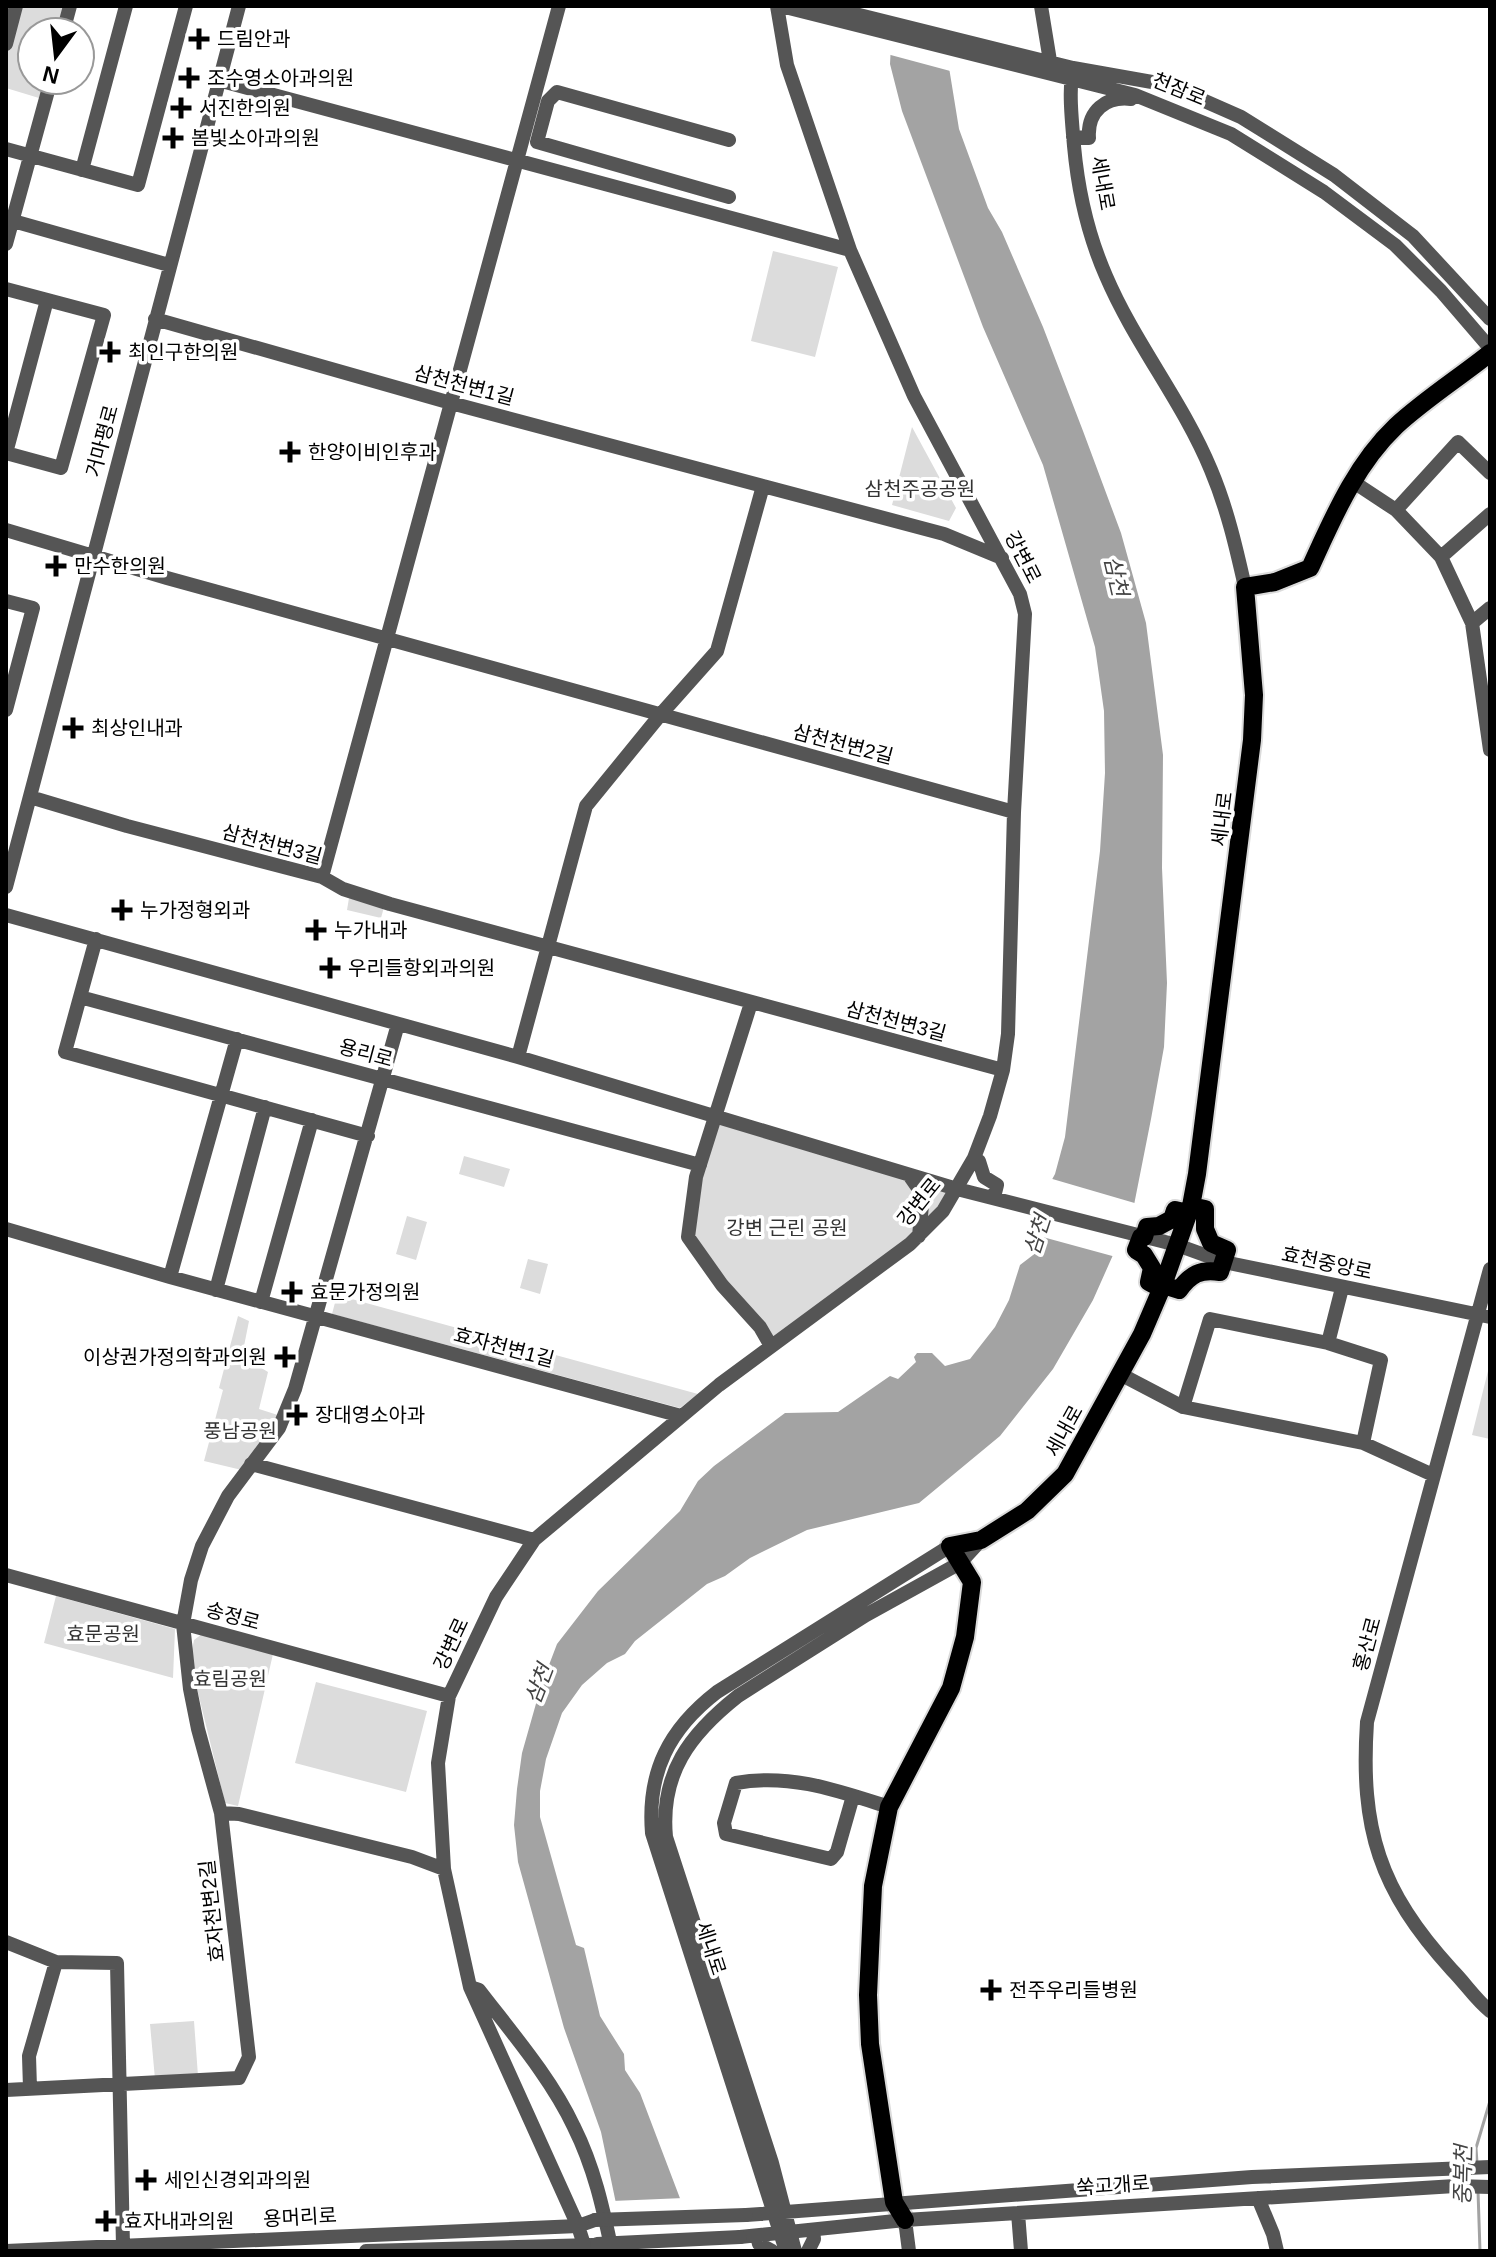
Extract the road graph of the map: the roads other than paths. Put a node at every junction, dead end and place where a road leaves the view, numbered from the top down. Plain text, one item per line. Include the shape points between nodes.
1 (16, 6) edge
2 (126, 6) edge
3 (186, 6) edge
4 (239, 6) edge
5 (559, 6) edge
6 (779, 6) edge
7 (823, 6) edge
8 (1041, 6) edge
9 (8, 38) edge
10 (1046, 64) junction
11 (1072, 74) junction
12 (218, 80) junction
13 (1135, 95) junction
14 (47, 96) edge
15 (1073, 137) junction
16 (729, 140) dead end
17 (6, 149) edge
18 (30, 156) junction
19 (518, 160) junction
20 (82, 170) junction
21 (729, 197) dead end
22 (10, 220) edge
23 (6, 244) edge
24 (850, 250) junction
25 (169, 265) junction
26 (6, 289) edge
27 (47, 300) junction
28 (155, 319) junction
29 (1490, 319) edge
30 (1490, 351) edge
31 (451, 403) junction
32 (6, 453) edge
33 (1490, 473) edge
34 (1352, 481) junction
35 (763, 486) junction
36 (1396, 510) junction
37 (1490, 514) edge
38 (6, 530) edge
39 (92, 556) junction
40 (1441, 557) junction
41 (1002, 558) junction
42 (1245, 587) junction
43 (6, 601) edge
44 (1490, 608) edge
45 (1472, 623) junction
46 (387, 639) junction
47 (1487, 704) edge
48 (6, 710) edge
49 (661, 714) junction
50 (1490, 750) edge
51 (30, 797) junction
52 (1014, 812) junction
53 (322, 877) junction
54 (6, 887) edge
55 (6, 915) edge
56 (96, 939) junction
57 (548, 947) junction
58 (80, 997) junction
59 (751, 1003) junction
60 (398, 1024) junction
61 (237, 1039) junction
62 (518, 1057) junction
63 (1003, 1070) junction
64 (384, 1078) junction
65 (221, 1095) junction
66 (265, 1107) junction
67 (715, 1116) junction
68 (312, 1120) junction
69 (368, 1136) junction
70 (976, 1159) junction
71 (700, 1165) junction
72 (909, 1175) junction
73 (960, 1190) junction
74 (994, 1197) junction
75 (1190, 1210) junction
76 (6, 1229) edge
77 (1152, 1235) junction
78 (919, 1236) junction
79 (1177, 1245) junction
80 (1224, 1262) junction
81 (1490, 1269) edge
82 (170, 1277) junction
83 (1162, 1287) junction
84 (1342, 1288) junction
85 (216, 1290) junction
86 (261, 1302) junction
87 (1485, 1315) edge
88 (316, 1316) junction
89 (1328, 1343) junction
90 (771, 1346) junction
91 (1120, 1374) junction
92 (1183, 1407) junction
93 (681, 1416) junction
94 (1363, 1443) junction
95 (251, 1464) junction
96 (1433, 1475) junction
97 (534, 1540) junction
98 (981, 1540) junction
99 (950, 1546) junction
100 (960, 1563) junction
101 (6, 1575) edge
102 (183, 1624) junction
103 (449, 1696) junction
104 (853, 1796) junction
105 (889, 1807) junction
106 (221, 1813) junction
107 (444, 1869) junction
108 (6, 1942) edge
109 (56, 1962) junction
110 (470, 1987) junction
111 (1486, 2008) edge
112 (1490, 2021) edge
113 (121, 2084) junction
114 (30, 2088) junction
115 (6, 2090) edge
116 (1490, 2167) edge
117 (1490, 2187) edge
118 (1490, 2197) edge
119 (1258, 2198) junction
120 (894, 2202) junction
121 (780, 2213) junction
122 (1018, 2213) junction
123 (905, 2220) junction
124 (578, 2226) junction
125 (813, 2230) junction
126 (786, 2232) junction
127 (757, 2236) junction
128 (592, 2239) edge
129 (122, 2248) edge
130 (447, 2249) edge
131 (536, 2249) edge
132 (6, 2251) edge
133 (366, 2251) edge
134 (612, 2251) edge
135 (772, 2251) edge
136 (786, 2251) edge
137 (795, 2251) edge
138 (808, 2251) edge
139 (909, 2251) edge
140 (1021, 2251) edge
141 (1277, 2251) edge

1 - 9 street
2 - 20 street
3 - 20 street via 138,185
4 - 12 street, 거마평로
5 - 19 street
6 - 10 street, 천잠로
6 - 24 street, 강변로 via 787,65
7 - 10 street, 천잠로
8 - 10 street
10 - 11 street, 천잠로
11 - 13 street, 천잠로
11 - 15 street, 세내로
11 - 29 street, 천잠로 via 1103,72 1169,87 1241,117 1334,175 1413,236
12 - 19 street
12 - 25 street, 거마평로
13 - 15 street via 1132,100 1104,103 1094,115 1089,138
13 - 30 street, 천잠로 via 1231,134 1324,192 1395,245
14 - 18 street
15 - 42 street, 세내로 via 1087,223 1105,274 1210,469 1231,525
16 - 21 street via 557,92 548,101 537,142
17 - 18 street
18 - 20 street
18 - 22 street
19 - 24 street
19 - 31 street
22 - 23 street
22 - 25 street
24 - 41 street, 강변로 via 914,396
25 - 28 street, 거마평로
26 - 27 street
27 - 32 street
27 - 32 street via 104,315 61,468
28 - 31 street, 삼천천변1길
28 - 39 street, 거마평로
30 - 34 main road, 천잠로 via 1397,425
31 - 35 street, 삼천천변1길
31 - 46 street
33 - 36 street via 1458,442
34 - 36 street
34 - 42 main road, 천잠로 via 1310,568
35 - 41 street, 삼천천변1길 via 944,534
35 - 49 street via 717,651
36 - 40 street
37 - 40 street
38 - 39 street, 삼천천변2길
39 - 46 street, 삼천천변2길
39 - 51 street, 거마평로
40 - 45 street
41 - 52 street, 강변로 via 1025,614
42 - 75 main road, 세내로 via 1254,695 1252,740
43 - 48 street via 33,608
44 - 45 street
45 - 47 street
46 - 49 street, 삼천천변2길
46 - 53 street
47 - 50 street
49 - 52 street, 삼천천변2길
49 - 57 street via 586,806
51 - 53 street, 삼천천변3길
51 - 54 street, 거마평로
52 - 63 street, 강변로
53 - 57 street, 삼천천변3길 via 343,889
55 - 56 street, 용리로
56 - 58 street
56 - 60 street, 용리로
57 - 59 street, 삼천천변3길
57 - 62 street
58 - 61 street, 용리로
58 - 65 street via 65,1052
59 - 63 street, 삼천천변3길
59 - 67 street
60 - 62 street, 용리로
60 - 64 street
61 - 64 street, 용리로
61 - 65 street
62 - 67 street, 용리로
63 - 70 street, 강변로
64 - 69 street
64 - 71 street, 용리로
65 - 66 street
65 - 82 street
66 - 68 street
66 - 85 street
67 - 71 street
67 - 72 street, 용리로
68 - 69 street
68 - 86 street
69 - 88 street
70 - 73 street, 강변로
70 - 74 street via 984,1177 997,1185
71 - 90 street via 688,1237
72 - 73 street, 용리로
72 - 78 street via 923,1195
73 - 74 street, 용리로
73 - 78 street, 강변로
74 - 77 street, 용리로
75 - 77 main road via 1175,1210
75 - 79 main road, 세내로
75 - 80 main road via 1205,1209 1211,1243 1227,1250
76 - 82 street, 효자천변1길
77 - 79 street, 효천중앙로
77 - 83 main road via 1136,1250 1152,1268 1149,1282
78 - 90 street, 강변로
79 - 80 street, 효천중앙로
79 - 83 main road, 세내로
80 - 83 main road via 1220,1272 1189,1276 1179,1290
80 - 84 street, 효천중앙로
81 - 87 street, 홍산로
82 - 85 street, 효자천변1길
83 - 91 main road, 세내로
84 - 87 street, 효천중앙로
84 - 89 street
85 - 86 street, 효자천변1길
86 - 88 street, 효자천변1길
87 - 96 street, 홍산로
88 - 93 street, 효자천변1길
88 - 95 street via 279,1428
89 - 92 street via 1210,1319
89 - 94 street via 1381,1360
90 - 93 street, 강변로
91 - 92 street
91 - 98 main road, 세내로 via 1065,1474 1027,1511
92 - 94 street
93 - 97 street, 강변로
94 - 96 street
95 - 97 street
95 - 102 street via 202,1546
96 - 111 street, 홍산로 via 1367,1722 1366,1796 1391,1884 1415,1925
97 - 103 street, 강변로 via 496,1597
98 - 99 main road, 세내로
98 - 100 street, 세내로
99 - 100 main road
99 - 121 street, 세내로 via 698,1707 665,1750 653,1786 652,1833
100 - 105 main road via 972,1582 951,1688
100 - 121 street, 세내로 via 866,1615 728,1704 693,1738 668,1789 666,1837
101 - 102 street, 송정로
102 - 103 street, 송정로
102 - 106 street, 효자천변2길 via 198,1729
103 - 107 street, 강변로 via 438,1763
104 - 104 street via 813,1783 736,1783 724,1823 726,1834 831,1859
104 - 105 street
105 - 120 main road via 873,1886 868,1995 870,2044
106 - 107 street
106 - 113 street, 효자천변2길 via 249,2057 239,2078
107 - 110 street, 강변로
108 - 109 street
109 - 113 street via 117,1963
109 - 114 street via 29,2056
110 - 124 street, 강변로
110 - 134 street via 479,1990 520,2043 573,2125 599,2190
111 - 112 street, 홍산로
113 - 114 street, 효자천변2길
113 - 129 street
114 - 115 street, 효자천변2길
116 - 120 street, 쑥고개로
117 - 118 street
117 - 119 street, 쑥고개로
119 - 122 street, 쑥고개로
119 - 141 street
120 - 121 street, 쑥고개로
120 - 123 main road
121 - 126 street, 세내로
121 - 128 street, 쑥고개로, bridge via 686,2217
122 - 123 street, 쑥고개로
122 - 140 street
123 - 125 street, 쑥고개로
123 - 139 street
124 - 128 street, 용머리로
124 - 128 street, 강변로
124 - 129 street, 용머리로
125 - 126 street, 쑥고개로
125 - 138 street
126 - 127 street, 쑥고개로
126 - 136 street, 세내로
126 - 137 street, 세내로
127 - 128 street, 쑥고개로, bridge
127 - 135 street via 759,2244
128 - 131 street
129 - 132 street, 용머리로
130 - 131 street
130 - 133 street

